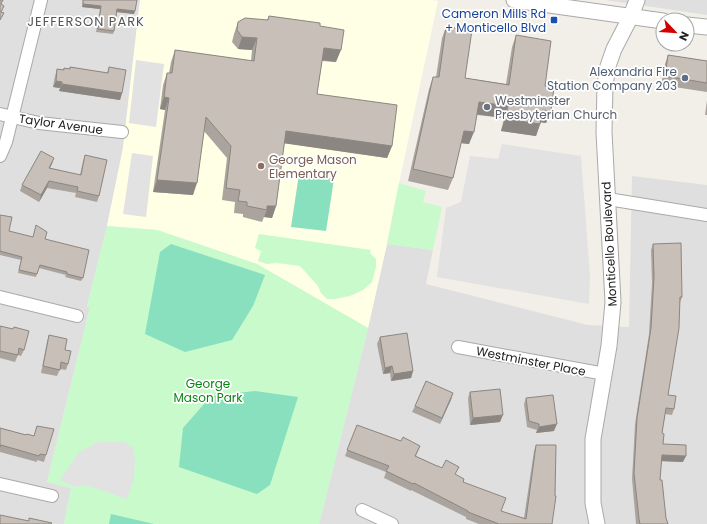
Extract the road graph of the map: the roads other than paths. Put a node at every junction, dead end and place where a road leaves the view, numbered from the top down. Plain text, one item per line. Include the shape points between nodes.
1 (41, 0) edge
2 (514, 0) edge
3 (637, 0) edge
4 (631, 16) junction
5 (655, 20) edge
6 (695, 26) edge
7 (707, 28) edge
8 (0, 114) edge
9 (13, 117) junction
10 (122, 132) dead end
11 (0, 156) edge
12 (608, 198) junction
13 (707, 215) edge
14 (0, 297) edge
15 (77, 316) dead end
16 (458, 347) dead end
17 (605, 374) junction
18 (0, 484) edge
19 (52, 496) dead end
20 (362, 510) dead end
21 (392, 524) edge
22 (597, 524) edge

1 - 9 street
2 - 4 street
3 - 4 street, Monticello Boulevard
4 - 5 street
4 - 12 street, Monticello Boulevard via 614,48 605,85 604,132
6 - 7 street
8 - 9 street, Taylor Avenue
9 - 10 street, Taylor Avenue via 39,123
9 - 11 street
12 - 13 street
12 - 17 street, Monticello Boulevard via 613,302
14 - 15 street
16 - 17 street, Westminster Place
17 - 22 street, Monticello Boulevard via 593,439 593,503
18 - 19 street
20 - 21 street

